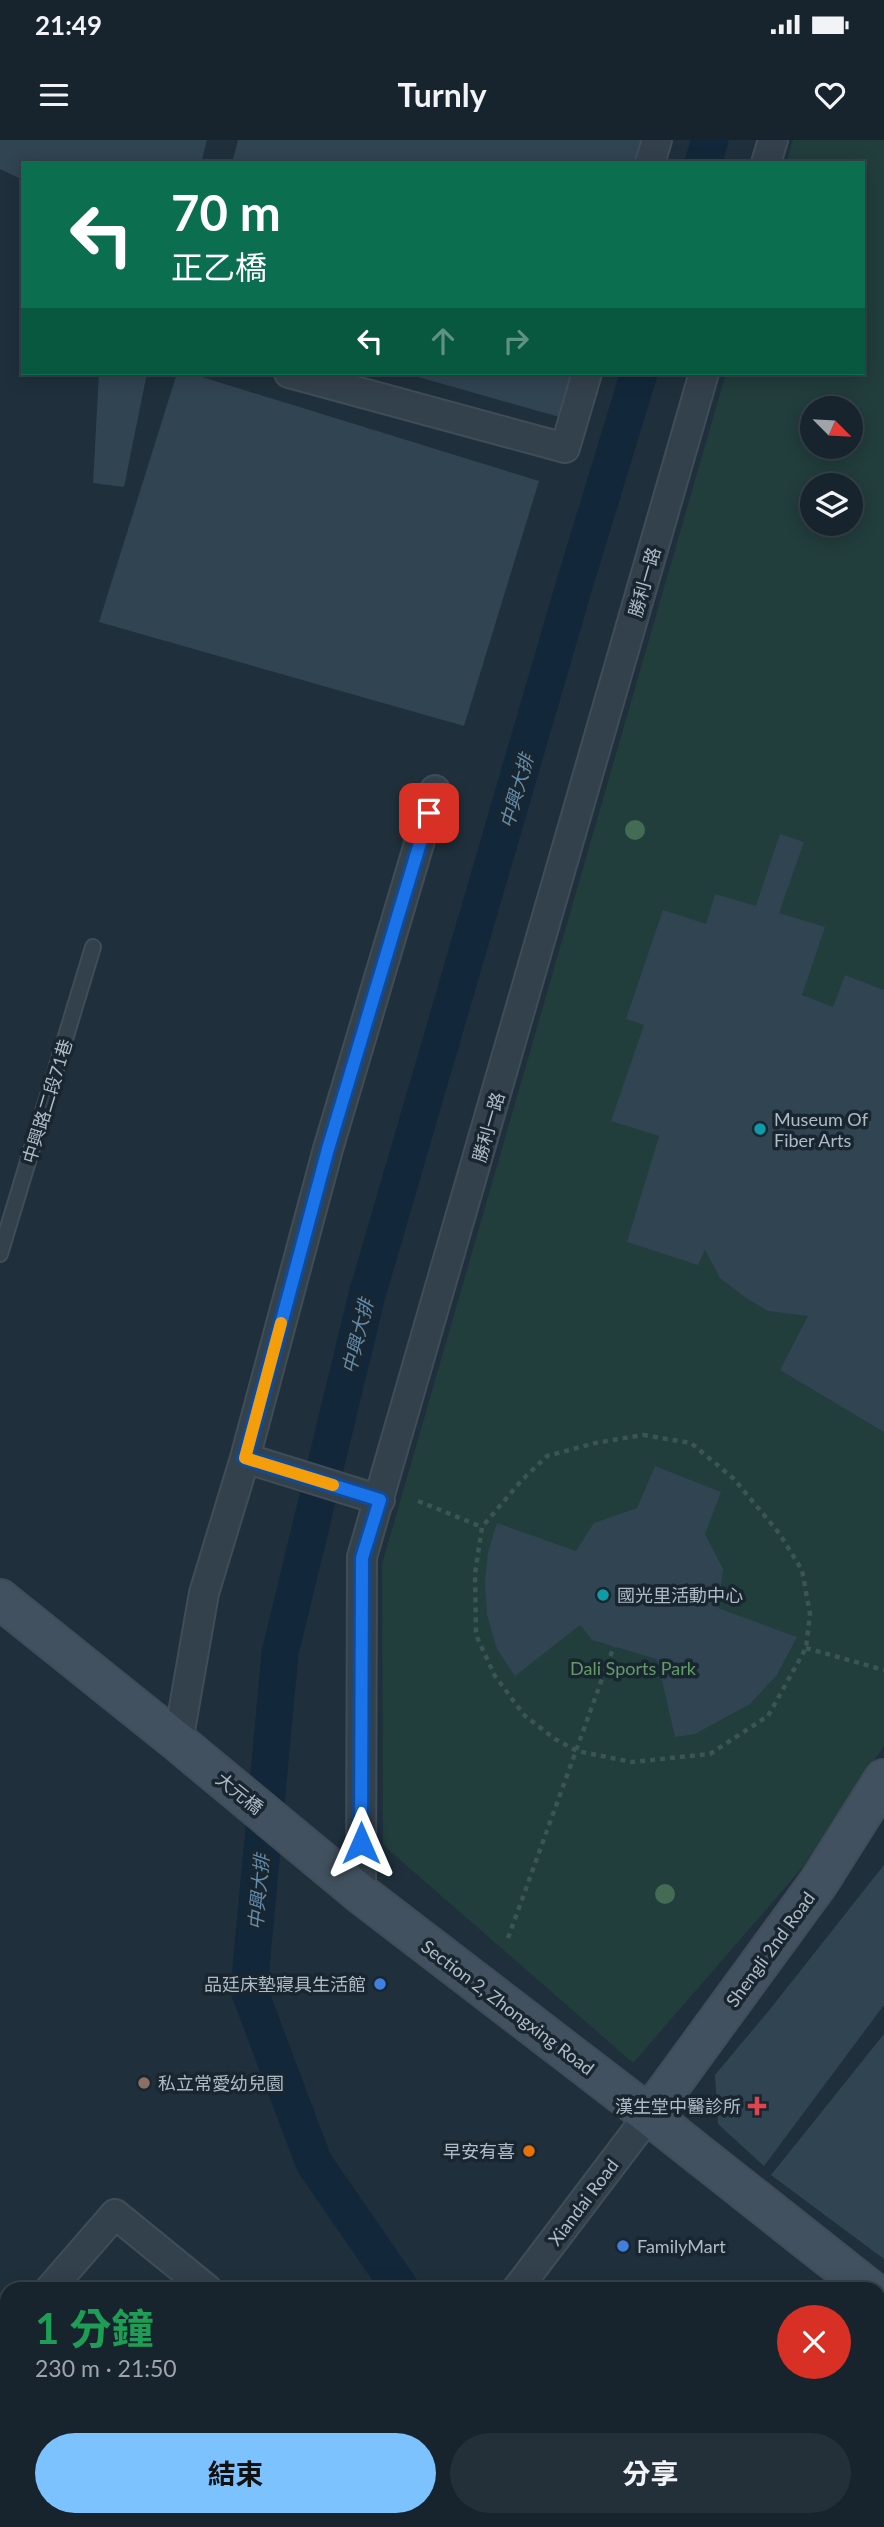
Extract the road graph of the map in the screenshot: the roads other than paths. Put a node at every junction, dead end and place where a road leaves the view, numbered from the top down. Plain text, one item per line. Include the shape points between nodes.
1 (657, 140) edge
2 (773, 140) edge
3 (651, 161) edge
4 (767, 161) edge
5 (296, 375) edge
6 (586, 375) edge
7 (703, 375) edge
8 (435, 790) dead end
9 (93, 947) dead end
10 (0, 1254) edge
11 (245, 1458) junction
12 (380, 1500) junction
13 (0, 1599) edge
14 (188, 1751) junction
15 (884, 1779) edge
16 (281, 1827) joint
17 (361, 1894) junction
18 (649, 2115) junction
19 (56, 2282) edge
20 (198, 2282) edge
21 (522, 2282) edge
22 (860, 2282) edge

1 - 3 street
2 - 4 street
5 - 6 street via 565,448
7 - 12 street, 勝利一路
8 - 11 street via 328,1149
9 - 10 lane, 中興路二段71巷
11 - 12 street
11 - 14 street via 204,1593
12 - 17 street, 勝利一路 via 362,1558
13 - 14 street
14 - 16 street, 大元橋
15 - 18 street, Shengli 2nd Road via 819,1882
16 - 17 street, Section 2, Zhongxing Road
17 - 18 street, Section 2, Zhongxing Road
18 - 21 street, Xiandai Road
18 - 22 street, Section 2, Zhongxing Road
19 - 20 street via 115,2214

